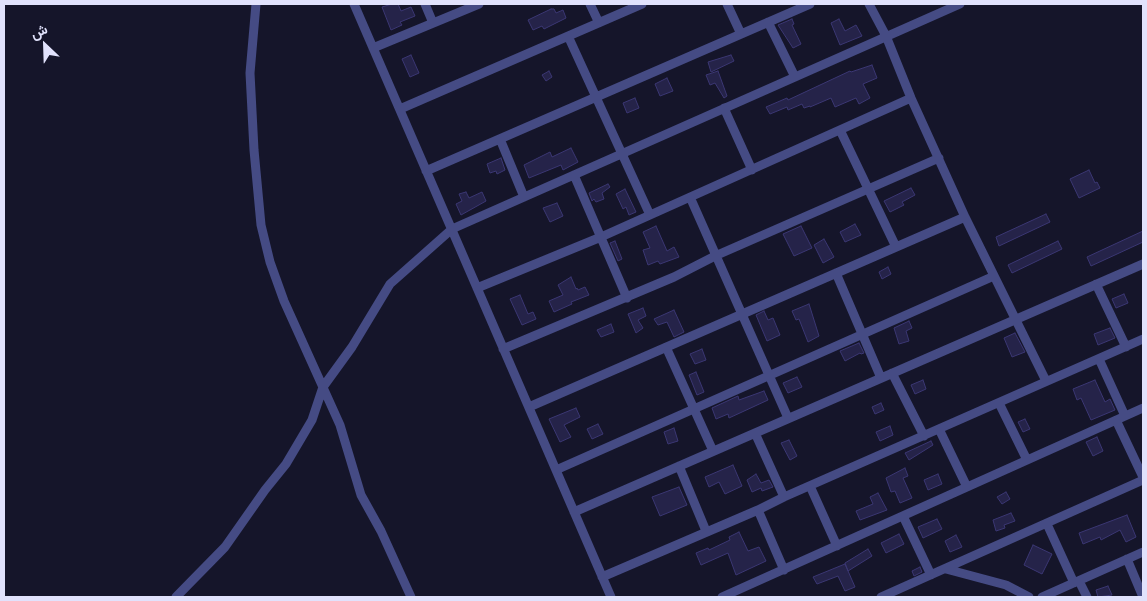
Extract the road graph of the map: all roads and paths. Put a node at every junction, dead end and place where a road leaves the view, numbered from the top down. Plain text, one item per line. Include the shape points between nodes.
1 (256, 4) edge
2 (354, 4) edge
3 (426, 4) edge
4 (479, 4) edge
5 (590, 4) edge
6 (642, 4) edge
7 (727, 4) edge
8 (810, 4) edge
9 (869, 4) edge
10 (960, 4) edge
11 (768, 22) junction
12 (434, 23) junction
13 (599, 23) junction
14 (741, 34) junction
15 (568, 36) junction
16 (886, 36) junction
17 (373, 48) junction
18 (795, 77) junction
19 (595, 97) junction
20 (911, 98) junction
21 (724, 108) junction
22 (400, 109) junction
23 (840, 130) junction
24 (500, 138) junction
25 (622, 153) junction
26 (939, 158) junction
27 (752, 170) junction
28 (426, 171) junction
29 (574, 175) junction
30 (868, 188) junction
31 (524, 196) junction
32 (690, 197) junction
33 (650, 215) junction
34 (965, 217) junction
35 (452, 229) junction
36 (601, 237) junction
37 (896, 247) junction
38 (715, 256) junction
39 (1143, 264) edge
40 (836, 273) junction
41 (994, 276) junction
42 (1096, 284) junction
43 (477, 288) junction
44 (627, 298) junction
45 (741, 315) junction
46 (1016, 319) junction
47 (863, 335) junction
48 (1143, 339) edge
49 (666, 347) junction
50 (1126, 347) junction
51 (504, 348) junction
52 (1099, 359) junction
53 (892, 373) junction
54 (770, 375) junction
55 (881, 378) junction
56 (1046, 382) junction
57 (323, 387) junction
58 (999, 403) junction
59 (529, 407) junction
60 (1143, 408) edge
61 (694, 409) junction
62 (1125, 416) junction
63 (788, 418) junction
64 (1116, 420) junction
65 (939, 429) junction
66 (755, 433) junction
67 (924, 436) junction
68 (713, 451) junction
69 (1028, 460) junction
70 (679, 466) junction
71 (556, 470) junction
72 (1143, 478) edge
73 (810, 486) junction
74 (967, 487) junction
75 (784, 497) junction
76 (758, 510) junction
77 (574, 512) junction
78 (903, 516) junction
79 (1046, 524) junction
80 (706, 531) junction
81 (837, 546) junction
82 (1143, 552) edge
83 (1127, 559) junction
84 (946, 568) junction
85 (784, 570) junction
86 (930, 575) junction
87 (602, 577) junction
88 (1077, 582) junction
89 (738, 594) edge
90 (176, 597) edge
91 (411, 597) edge
92 (611, 597) edge
93 (722, 597) edge
94 (881, 597) edge
95 (1029, 597) edge
96 (1042, 597) edge
97 (1087, 597) edge
98 (1143, 597) edge

1 - 57 street via 250,72 261,225 284,301
2 - 17 street
3 - 12 street
4 - 12 street
5 - 13 street
6 - 13 street
7 - 14 street
8 - 11 street
9 - 16 street
10 - 16 street
11 - 14 street
11 - 18 street
12 - 17 street
13 - 15 street
14 - 19 street
15 - 19 street
15 - 22 street
16 - 18 street
16 - 20 street
17 - 22 street
18 - 21 street
19 - 24 street
19 - 25 street
20 - 23 street
20 - 26 street
21 - 25 street
21 - 27 street
22 - 28 street
23 - 27 street
23 - 30 street
24 - 28 street
24 - 31 street
25 - 29 street
25 - 33 street
26 - 30 street
26 - 34 street
27 - 32 street
28 - 35 street
29 - 31 street
29 - 36 street
30 - 37 street
30 - 38 street
31 - 35 street
32 - 33 street
32 - 38 street
33 - 36 street
34 - 37 street
34 - 41 street
35 - 43 street
35 - 57 street via 390,284
36 - 43 street
36 - 44 street
37 - 40 street
38 - 44 street
38 - 45 street
39 - 42 street
40 - 45 street
40 - 47 street
41 - 46 street
41 - 47 street
42 - 46 street
42 - 50 street
43 - 51 street
44 - 51 street
45 - 49 street
45 - 54 street
46 - 53 street
46 - 56 street
47 - 54 street
47 - 55 street
48 - 50 street
49 - 59 street
49 - 61 street
50 - 52 street
51 - 59 street
52 - 56 street
52 - 62 street
53 - 55 street
53 - 67 street
54 - 61 street
54 - 63 street
55 - 63 street
56 - 58 street
57 - 90 street via 312,420 286,464 225,547
57 - 91 street via 340,425 361,495
58 - 65 street
58 - 69 street
59 - 71 street
60 - 62 street
61 - 68 street
61 - 71 street
62 - 64 street
63 - 66 street
64 - 69 street
64 - 72 street
65 - 67 street
65 - 74 street
66 - 68 street
66 - 75 street
67 - 73 street
68 - 70 street
69 - 74 street
70 - 77 street
70 - 80 street
71 - 77 street
72 - 79 street
73 - 75 street
73 - 81 street
74 - 78 street
75 - 76 street
76 - 80 street
76 - 85 street
77 - 87 street
78 - 81 street
78 - 86 street
79 - 84 street
79 - 88 street
80 - 87 street
81 - 85 street
82 - 83 street
83 - 88 street
83 - 98 street
84 - 86 street
84 - 95 street via 1006,585
85 - 89 street
86 - 94 street
87 - 92 street
88 - 96 street
88 - 97 street
89 - 93 street

